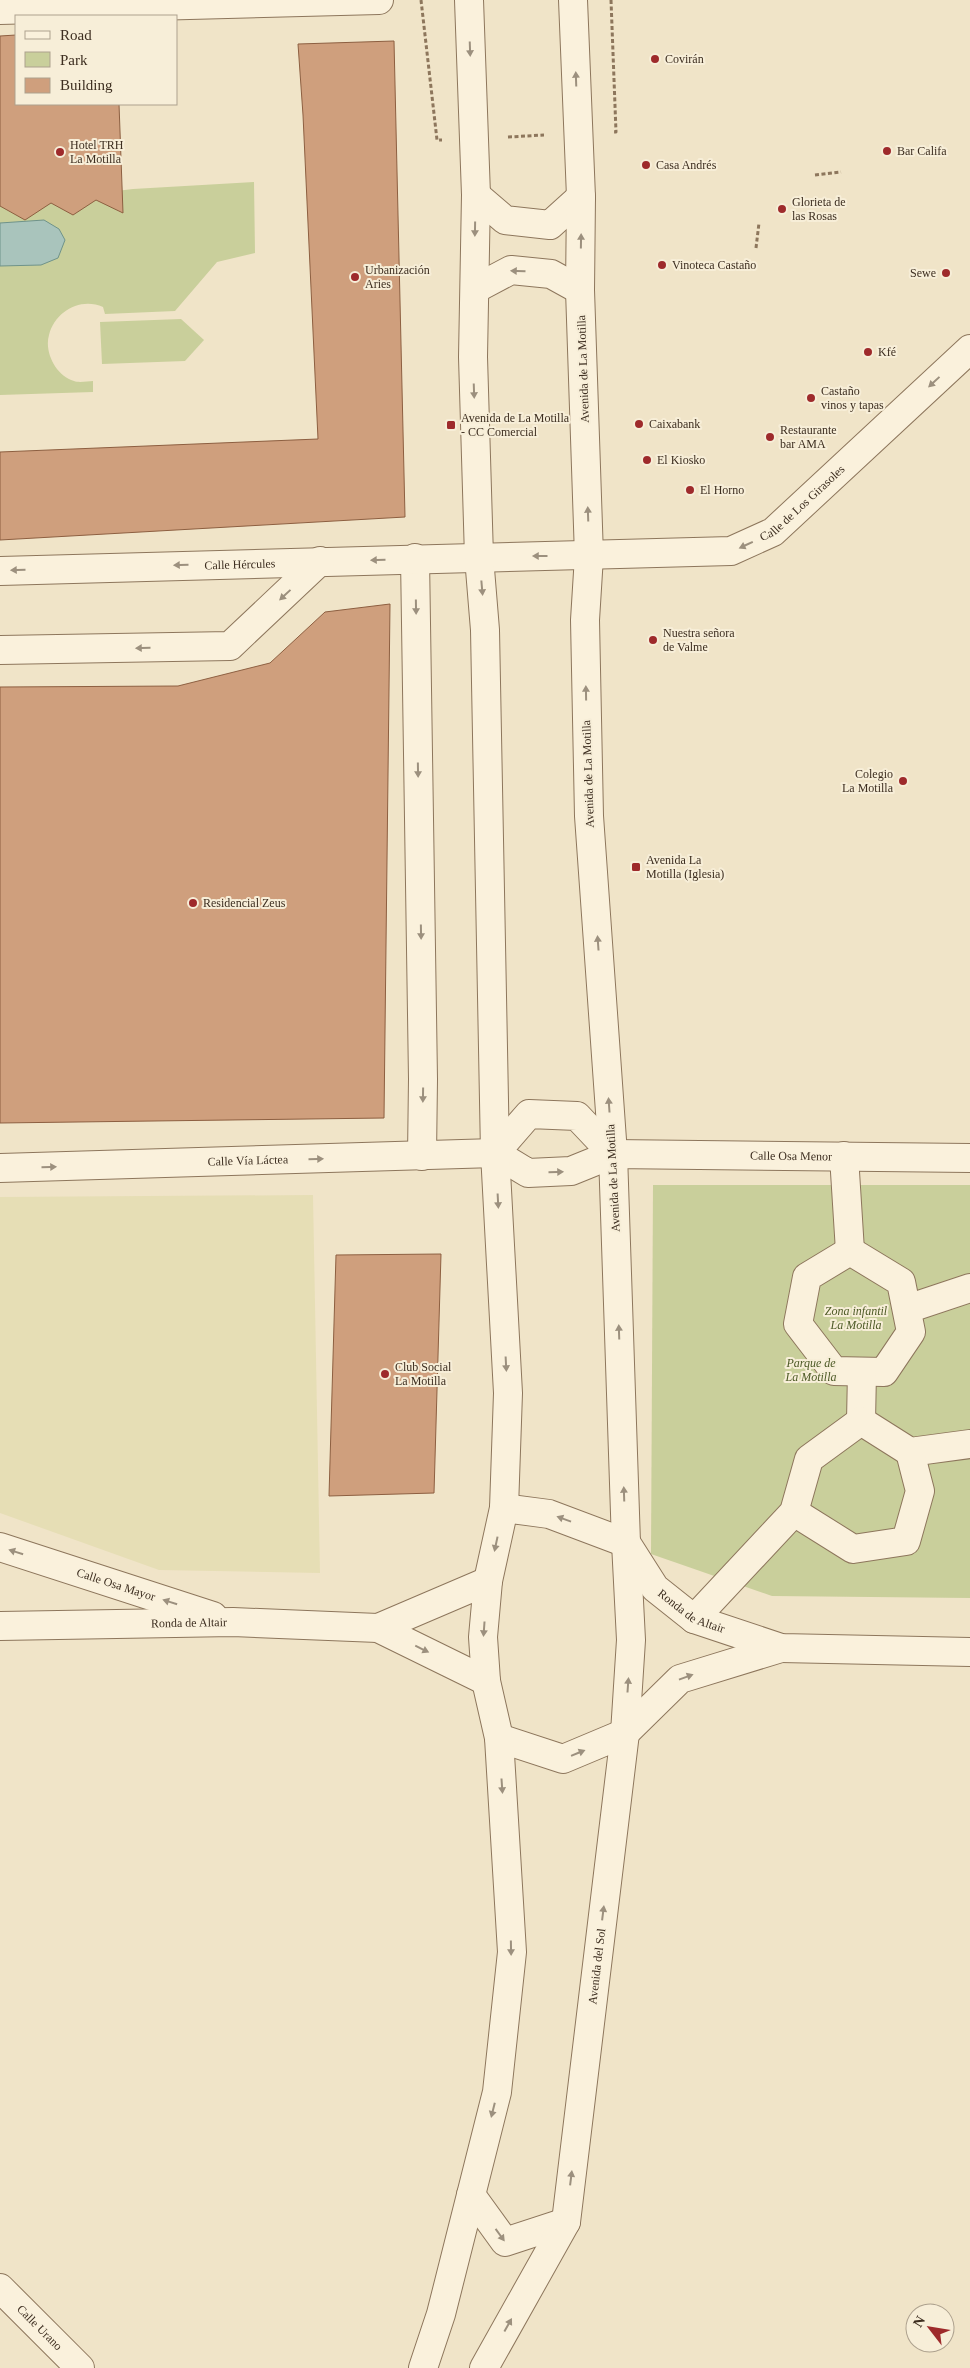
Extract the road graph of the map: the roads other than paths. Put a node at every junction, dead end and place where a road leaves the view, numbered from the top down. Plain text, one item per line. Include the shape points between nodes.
1 (379, 0) edge
2 (469, 0) edge
3 (574, 2) edge
4 (0, 10) edge
5 (476, 195) junction
6 (581, 197) junction
7 (475, 289) junction
8 (580, 290) junction
9 (970, 349) edge
10 (589, 556) junction
11 (479, 557) junction
12 (415, 558) junction
13 (320, 561) junction
14 (0, 571) edge
15 (0, 650) edge
16 (495, 1153) junction
17 (613, 1154) junction
18 (422, 1156) junction
19 (844, 1156) junction
20 (970, 1158) edge
21 (0, 1168) edge
22 (850, 1251) junction
23 (970, 1288) edge
24 (906, 1309) junction
25 (862, 1372) junction
26 (861, 1421) junction
27 (970, 1444) edge
28 (910, 1452) junction
29 (504, 1508) junction
30 (794, 1512) junction
31 (626, 1543) junction
32 (0, 1547) edge
33 (488, 1581) junction
34 (694, 1619) junction
35 (233, 1622) junction
36 (0, 1626) edge
37 (378, 1628) junction
38 (781, 1648) junction
39 (970, 1652) edge
40 (486, 1681) junction
41 (625, 1733) junction
42 (499, 1738) junction
43 (471, 2195) junction
44 (566, 2222) junction
45 (0, 2288) edge
46 (80, 2368) edge
47 (423, 2368) edge
48 (484, 2368) edge

1 - 4 street
2 -> 5 street
6 -> 3 street, Avenida de La Motilla
5 - 6 street via 505,220 550,225
5 -> 7 street
8 -> 6 street, Avenida de La Motilla
8 -> 7 street via 551,274 511,270
7 -> 11 street via 473,357
10 -> 8 street, Avenida de La Motilla
9 -> 10 street, Calle de Los Girasoles via 774,532 731,551
10 -> 11 street, Calle de Los Girasoles
17 -> 10 street, Avenida de La Motilla via 589,816 585,620
11 - 12 street, Calle Hércules
11 -> 16 street via 485,630
12 -> 13 street, Calle Hércules
12 -> 18 street
13 -> 14 street, Calle Hércules
13 -> 15 street via 230,646
16 -> 17 street via 528,1173 571,1171
16 - 17 street via 529,1114 577,1116
16 - 18 street, Calle Vía Láctea
16 -> 29 street via 508,1393
17 - 19 street, Calle Osa Menor
31 -> 17 street, Avenida de La Motilla
21 -> 18 street, Calle Vía Láctea
19 - 20 street, Calle Osa Menor
19 - 22 street
22 - 24 street via 901,1282
22 - 25 street via 807,1277 798,1324 834,1371
23 - 24 street
24 - 25 street via 912,1332 884,1372
25 - 26 street
26 - 28 street
26 - 30 street via 810,1459
27 - 28 street
28 - 30 street via 920,1491 906,1541 853,1550
31 -> 29 street via 549,1514
29 -> 33 street
30 - 34 street
31 - 34 street, Ronda de Altair via 654,1588
41 -> 31 street, Avenida del Sol via 632,1640
35 -> 32 street, Calle Osa Mayor
33 - 37 street, Ronda de Altair
33 -> 40 street via 484,1637
34 - 38 street, Ronda de Altair
35 - 36 street, Ronda de Altair
35 - 37 street, Ronda de Altair
37 -> 40 street, Ronda de Altair
38 - 39 street, Ronda de Altair
41 -> 38 street, Ronda de Altair via 680,1679
40 - 42 street
42 -> 41 street via 563,1759
44 -> 41 street, Avenida del Sol
42 -> 43 street via 512,1952 497,2092
43 -> 44 street via 505,2242
43 - 47 street via 442,2314
48 -> 44 street, Avenida del Sol
45 - 46 street, Calle Urano

